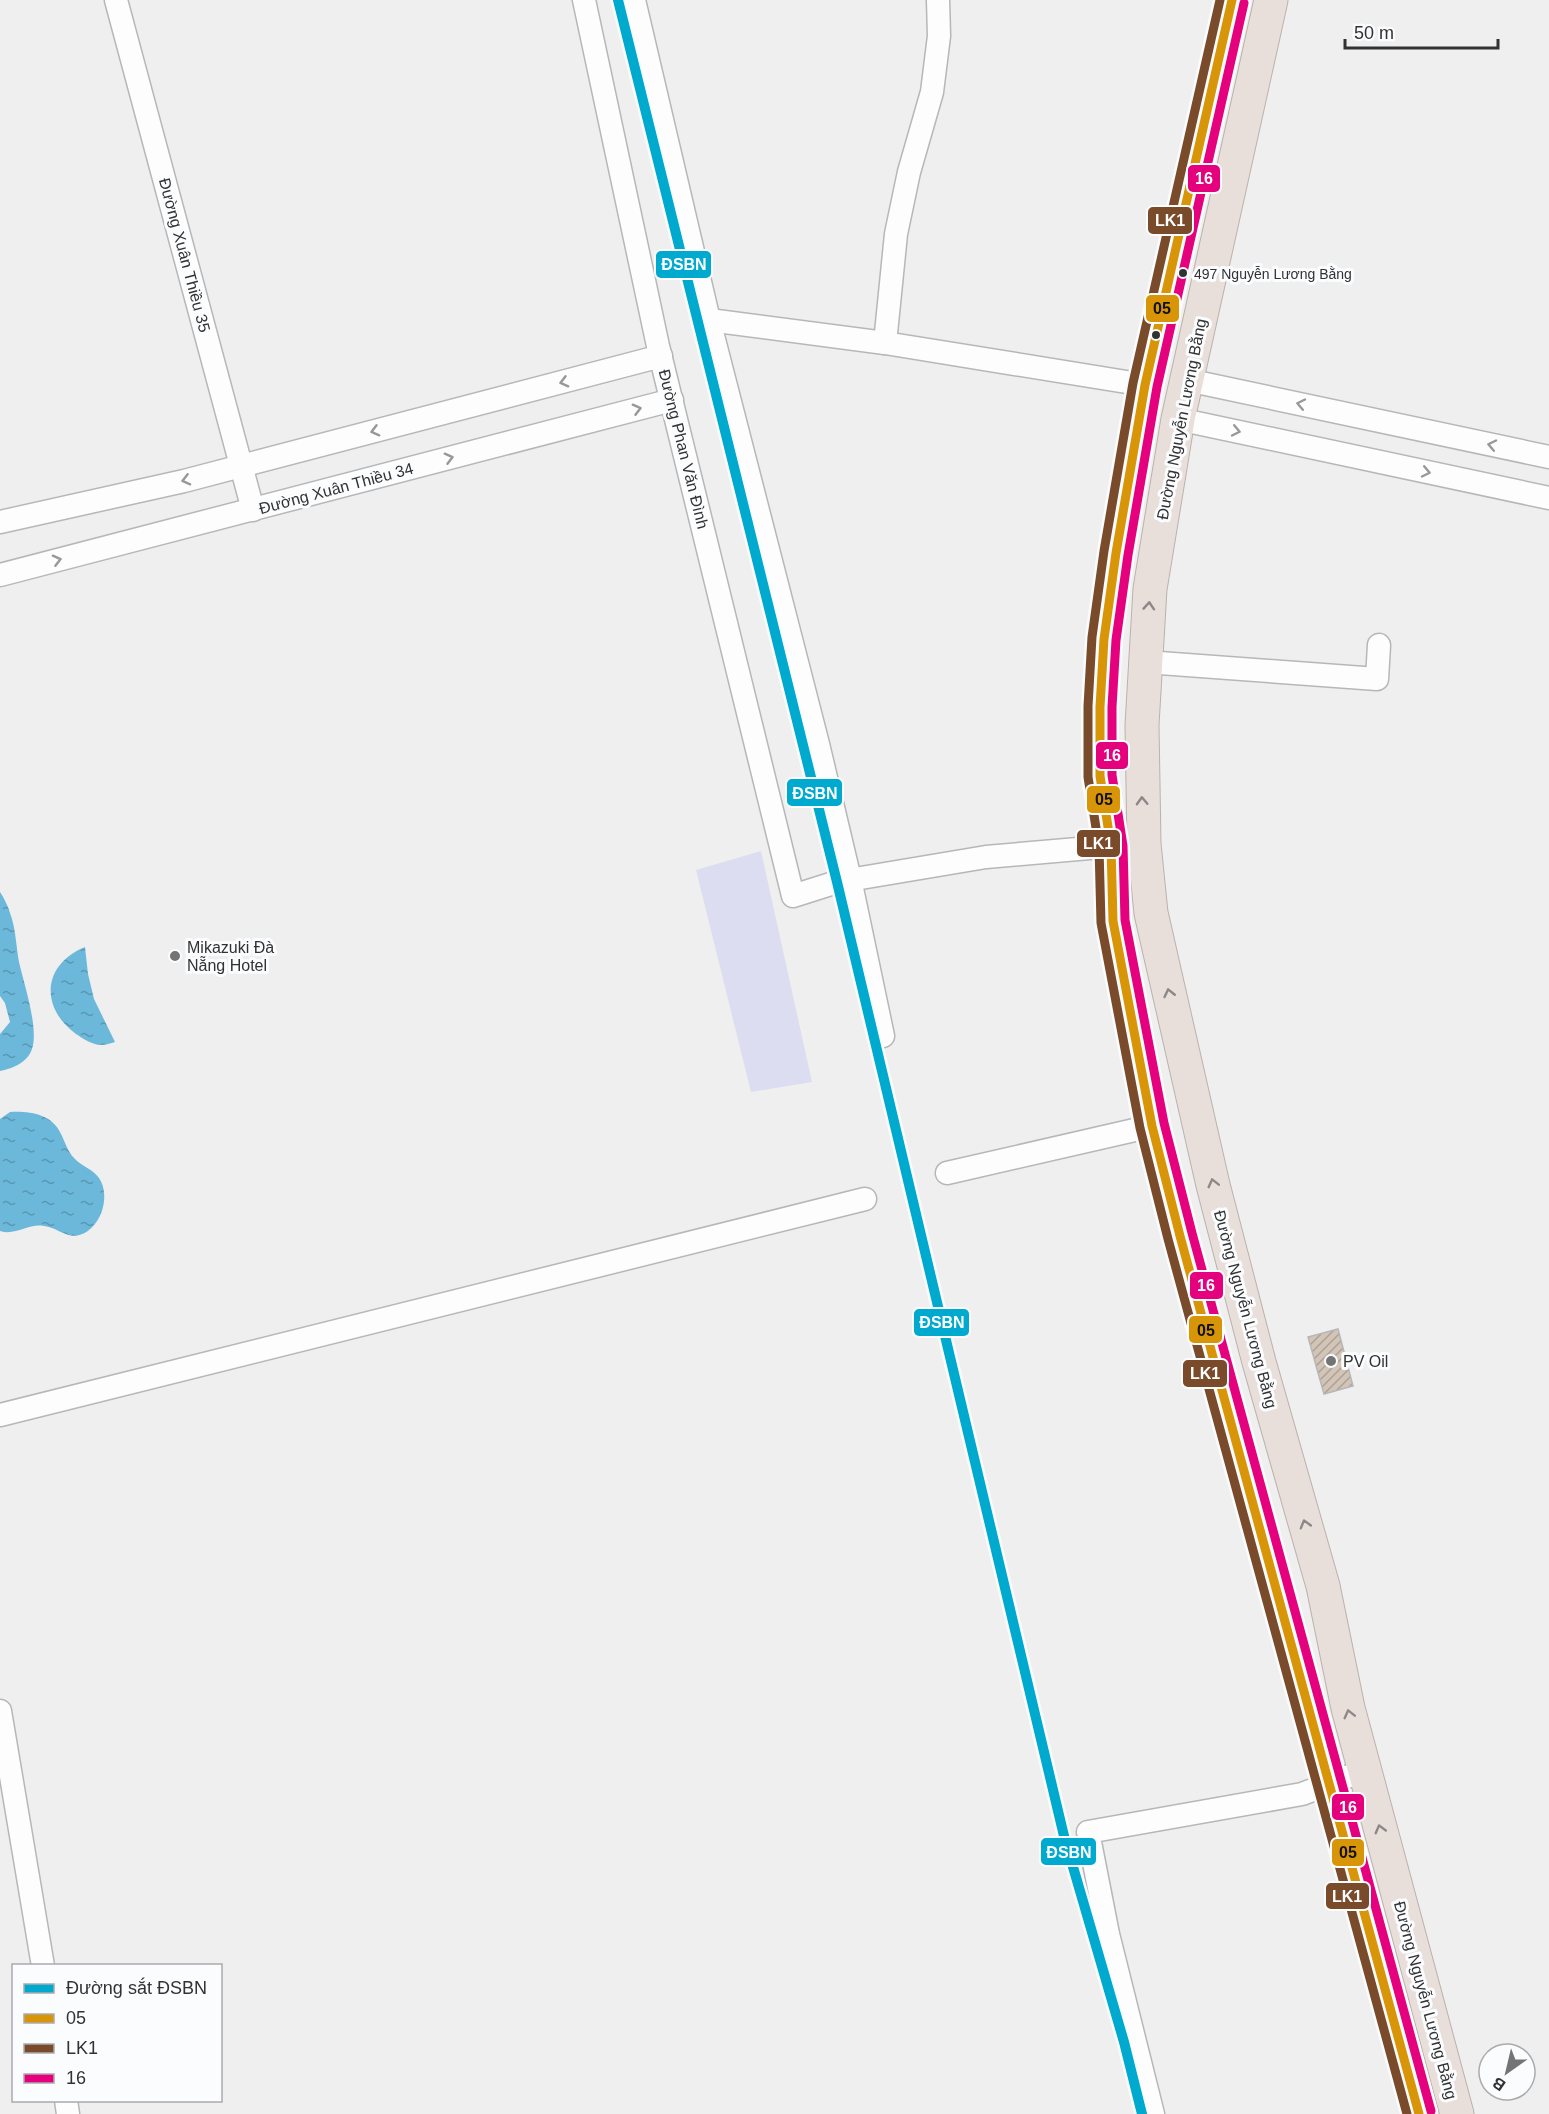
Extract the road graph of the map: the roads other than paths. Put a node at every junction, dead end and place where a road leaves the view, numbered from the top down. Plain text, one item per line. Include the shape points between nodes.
1 (116, 0) edge
2 (584, 0) edge
3 (634, 0) edge
4 (938, 0) edge
5 (1232, 0) edge
6 (1271, 0) edge
7 (709, 320) junction
8 (885, 343) junction
9 (661, 357) junction
10 (1187, 380) junction
11 (1145, 385) junction
12 (672, 400) junction
13 (1178, 419) junction
14 (1549, 457) edge
15 (241, 466) junction
16 (1549, 498) edge
17 (253, 510) junction
18 (0, 522) edge
19 (0, 575) edge
20 (1379, 645) dead end
21 (1146, 662) junction
22 (1143, 843) junction
23 (1111, 846) junction
24 (850, 879) junction
25 (883, 1036) dead end
26 (1152, 1125) junction
27 (947, 1173) dead end
28 (865, 1199) dead end
29 (0, 1416) edge
30 (0, 1711) edge
31 (1365, 1770) junction
32 (1329, 1783) junction
33 (43, 1964) edge
34 (1153, 2114) edge
35 (1419, 2114) edge
36 (1457, 2114) edge

1 - 15 street, Đường Xuân Thiều 35
2 - 9 street, Đường Phan Văn Đình
3 - 7 street
4 - 8 street via 933,92 909,172 896,234
5 - 11 highway
6 - 10 highway, Đường Nguyễn Lương Bằng
7 - 8 street
7 - 24 street
8 - 11 street
9 - 12 street, Đường Phan Văn Đình
9 -> 15 street
10 - 13 highway, Đường Nguyễn Lương Bằng
14 -> 10 street
11 - 23 highway via 1104,639 1100,776
17 -> 12 street, Đường Xuân Thiều 34
12 - 24 street, Đường Phan Văn Đình via 793,896
13 -> 16 street
21 -> 13 highway, Đường Nguyễn Lương Bằng via 1150,589
15 - 17 street, Đường Xuân Thiều 35
15 -> 18 street
19 -> 17 street, Đường Xuân Thiều 34
20 - 21 street via 1377,679
22 -> 21 highway, Đường Nguyễn Lương Bằng
22 - 23 street
31 -> 22 highway, Đường Nguyễn Lương Bằng via 1323,1586 1213,1185 1151,913
23 - 24 street via 986,857
23 - 26 highway via 1113,921
24 - 25 street
26 - 27 street
26 - 32 highway
28 - 29 street
30 - 33 street
31 - 32 street
36 -> 31 highway, Đường Nguyễn Lương Bằng
32 - 34 street via 1302,1794 1088,1832 1108,1934
32 - 35 highway

